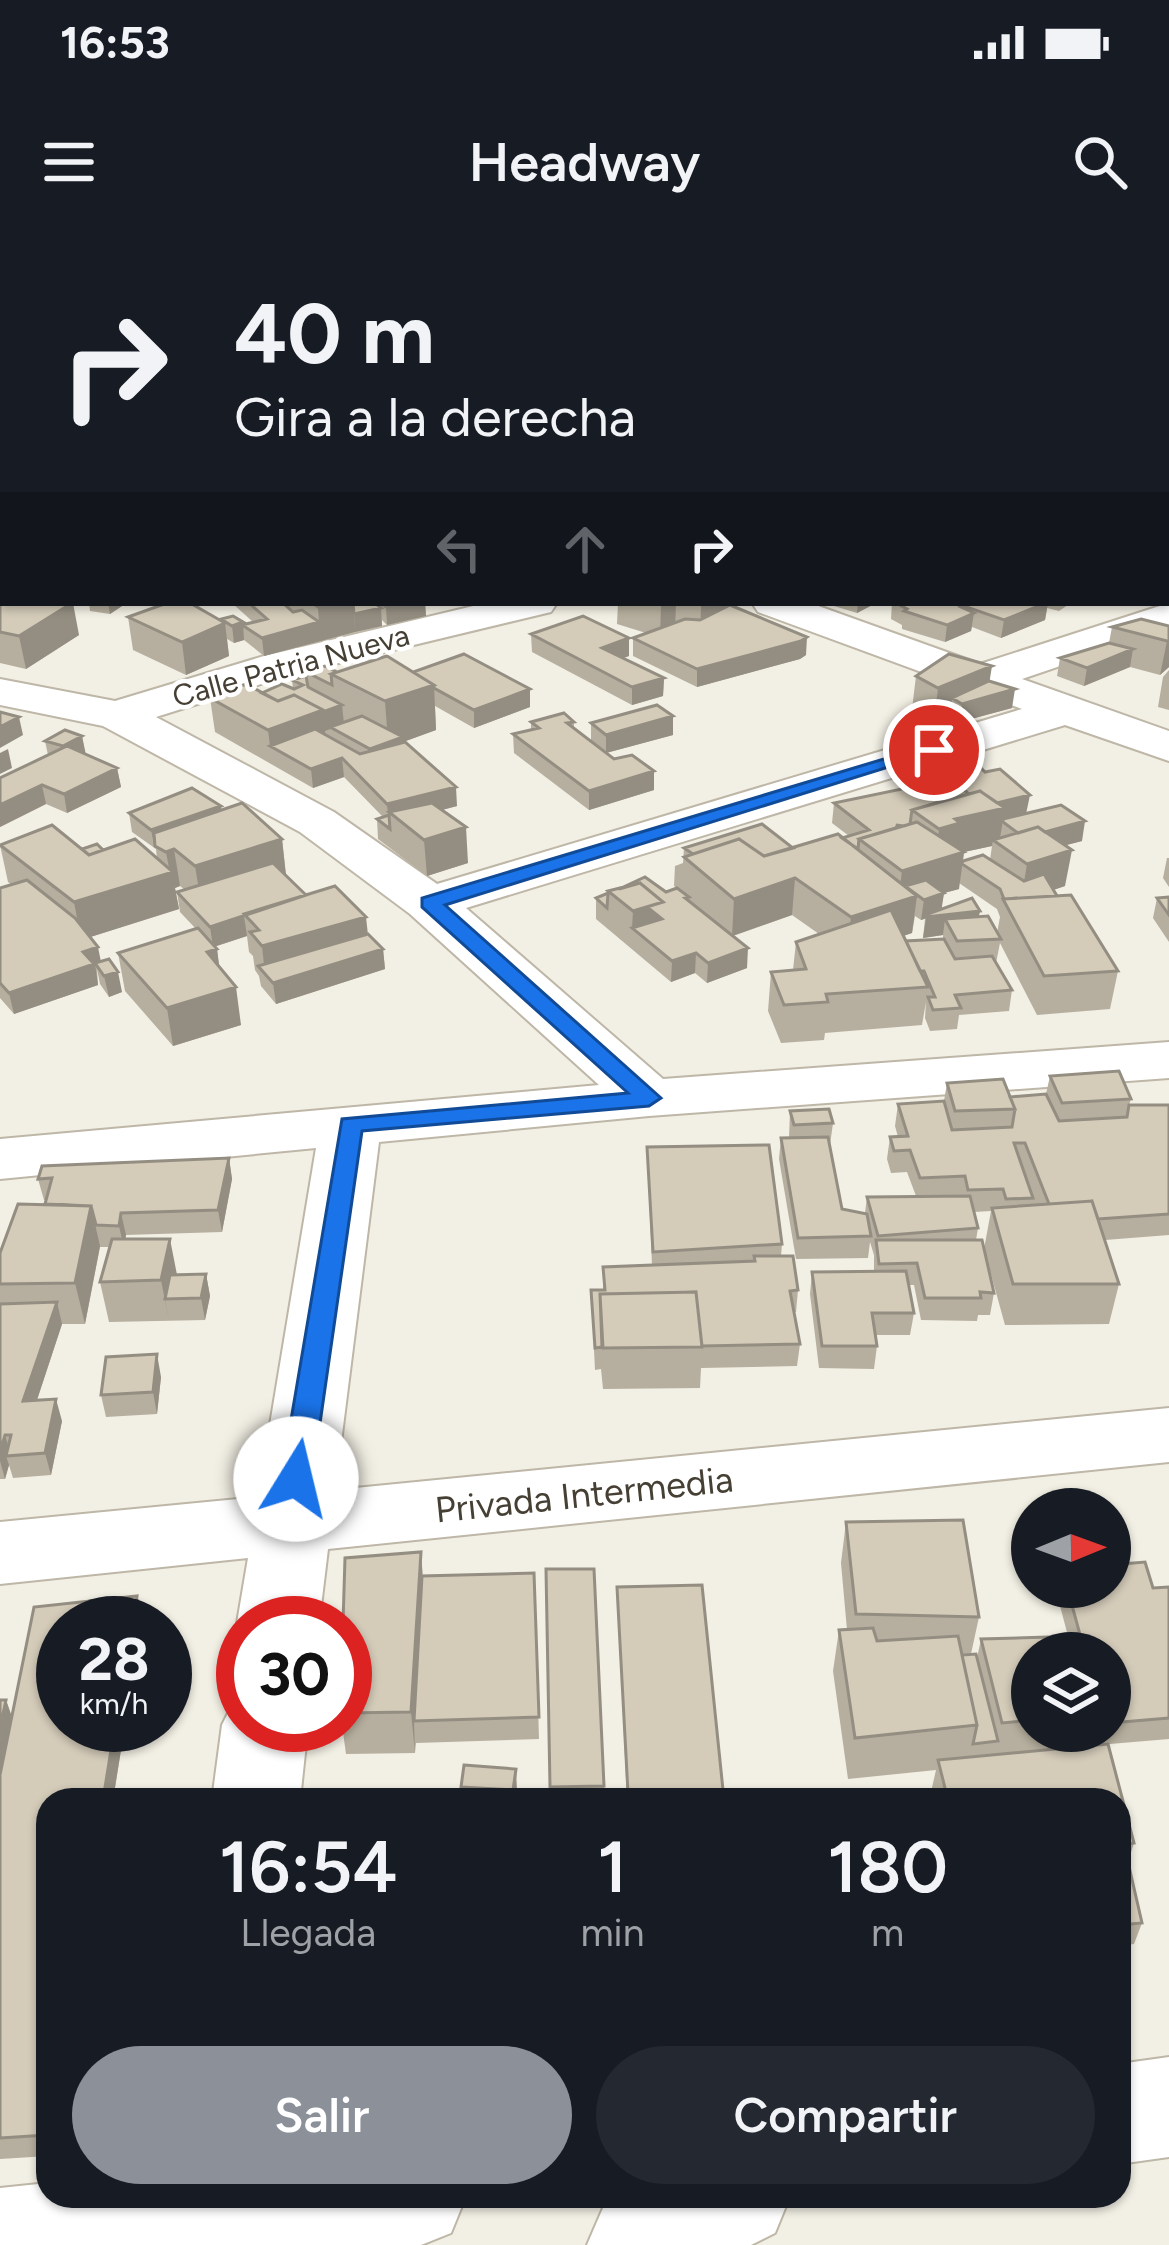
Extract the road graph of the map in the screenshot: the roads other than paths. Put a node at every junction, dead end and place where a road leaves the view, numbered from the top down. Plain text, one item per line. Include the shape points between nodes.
1 (525, 606) edge
2 (781, 606) edge
3 (1169, 615) edge
4 (984, 677) junction
5 (0, 692) edge
6 (1072, 709) junction
7 (117, 715) junction
8 (1169, 747) edge
9 (429, 903) junction
10 (1169, 1060) edge
11 (649, 1098) junction
12 (351, 1124) junction
13 (0, 1159) edge
14 (1169, 1435) edge
15 (290, 1524) junction
16 (0, 1553) edge
17 (281, 1596) edge
18 (262, 1752) edge
19 (257, 1788) edge
20 (1169, 2107) edge
21 (1131, 2112) edge
22 (195, 2208) edge
23 (714, 2208) edge
24 (0, 2241) edge
25 (640, 2245) edge

1 - 7 street, Calle Patria Nueva via 279,665
2 - 4 street
3 - 4 street
4 - 6 street
5 - 7 street
6 - 8 street
6 - 9 street
7 - 9 street via 316,822
9 - 11 street
10 - 11 street
11 - 12 street
12 - 13 street
12 - 15 street
14 - 15 street, Privada Intermedia
15 - 16 street, Privada Intermedia
15 - 17 street
18 - 19 street
20 - 21 street
22 - 24 street
23 - 25 street

